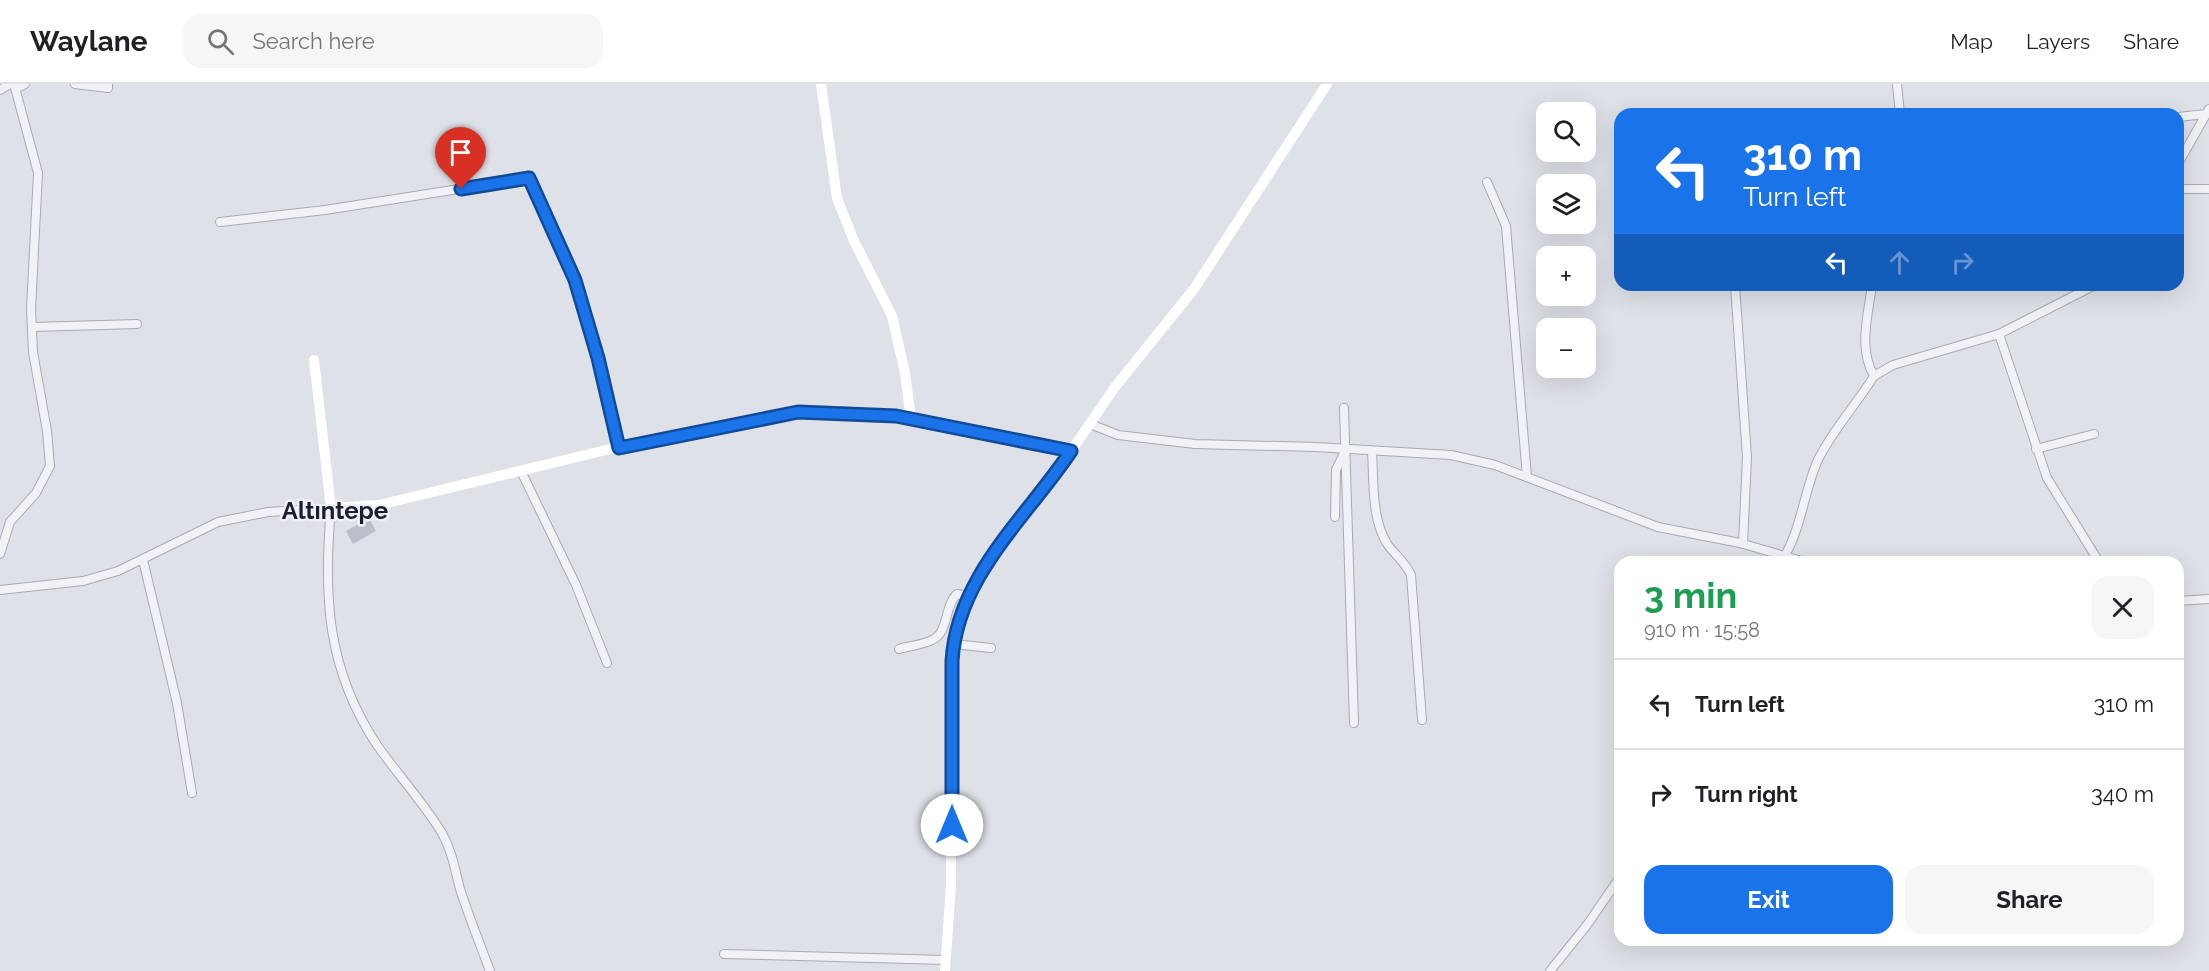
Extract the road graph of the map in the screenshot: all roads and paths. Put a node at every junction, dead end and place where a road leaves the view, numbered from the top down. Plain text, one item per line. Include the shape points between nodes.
1 (25, 84) edge
2 (75, 84) edge
3 (108, 84) edge
4 (821, 84) edge
5 (1327, 84) edge
6 (1897, 84) edge
7 (13, 86) edge
8 (0, 90) edge
9 (1899, 108) edge
10 (2207, 112) edge
11 (2184, 116) edge
12 (2184, 153) edge
13 (1487, 182) dead end
14 (2184, 189) edge
15 (2209, 189) edge
16 (220, 222) dead end
17 (1735, 291) edge
18 (1871, 291) edge
19 (2083, 291) edge
20 (137, 324) dead end
21 (32, 327) junction
22 (1999, 334) junction
23 (314, 360) dead end
24 (1874, 376) junction
25 (1344, 408) dead end
26 (911, 419) junction
27 (1090, 423) junction
28 (2094, 434) dead end
29 (619, 448) junction
30 (1346, 449) junction
31 (2036, 449) junction
32 (1071, 451) junction
33 (1372, 452) junction
34 (521, 471) junction
35 (1527, 477) junction
36 (331, 508) junction
37 (1335, 517) dead end
38 (1743, 544) junction
39 (0, 554) edge
40 (1776, 556) edge
41 (1785, 556) edge
42 (2095, 556) edge
43 (143, 560) junction
44 (0, 590) edge
45 (969, 596) junction
46 (2209, 599) edge
47 (2184, 601) edge
48 (953, 644) junction
49 (991, 648) dead end
50 (898, 649) dead end
51 (607, 663) dead end
52 (1422, 720) dead end
53 (1354, 723) dead end
54 (192, 793) dead end
55 (1614, 886) edge
56 (724, 954) dead end
57 (946, 966) edge
58 (490, 971) edge
59 (1550, 971) edge

1 - 7 street
2 - 3 street via 108,88
4 - 26 street via 837,198 892,316
5 - 27 street via 1194,289
6 - 9 street
7 - 8 street
7 - 21 street via 38,173
10 - 11 street
10 - 12 street
13 - 35 street via 1506,226
14 - 15 street
16 - 29 street via 529,178 575,280
17 - 38 street via 1747,457
18 - 24 street via 1864,345
19 - 22 street
20 - 21 street
21 - 39 street via 50,466 36,493 10,522
22 - 24 street via 1893,365
22 - 31 street
23 - 36 street
24 - 41 street via 1819,458
25 - 30 street
26 - 29 street via 798,412
26 - 32 street
27 - 30 street via 1118,435 1154,440
27 - 32 street
28 - 31 street
29 - 34 street
30 - 33 street
30 - 37 street via 1336,470
30 - 53 street
31 - 42 street via 2061,505
32 - 45 street via 1001,541
33 - 35 street via 1451,456 1495,465
33 - 52 street via 1378,524 1388,545 1411,575
34 - 36 street via 379,505
34 - 51 street via 576,585
35 - 38 street via 1658,527
36 - 43 street via 268,512 218,522
36 - 58 street via 328,605 341,674 364,723 443,835
38 - 40 street
43 - 44 street via 83,581
43 - 54 street via 177,703
45 - 48 street
45 - 50 street via 957,594 950,601 942,632 934,640
46 - 47 street
48 - 49 street
48 - 57 street via 951,885
55 - 59 street
56 - 57 street

